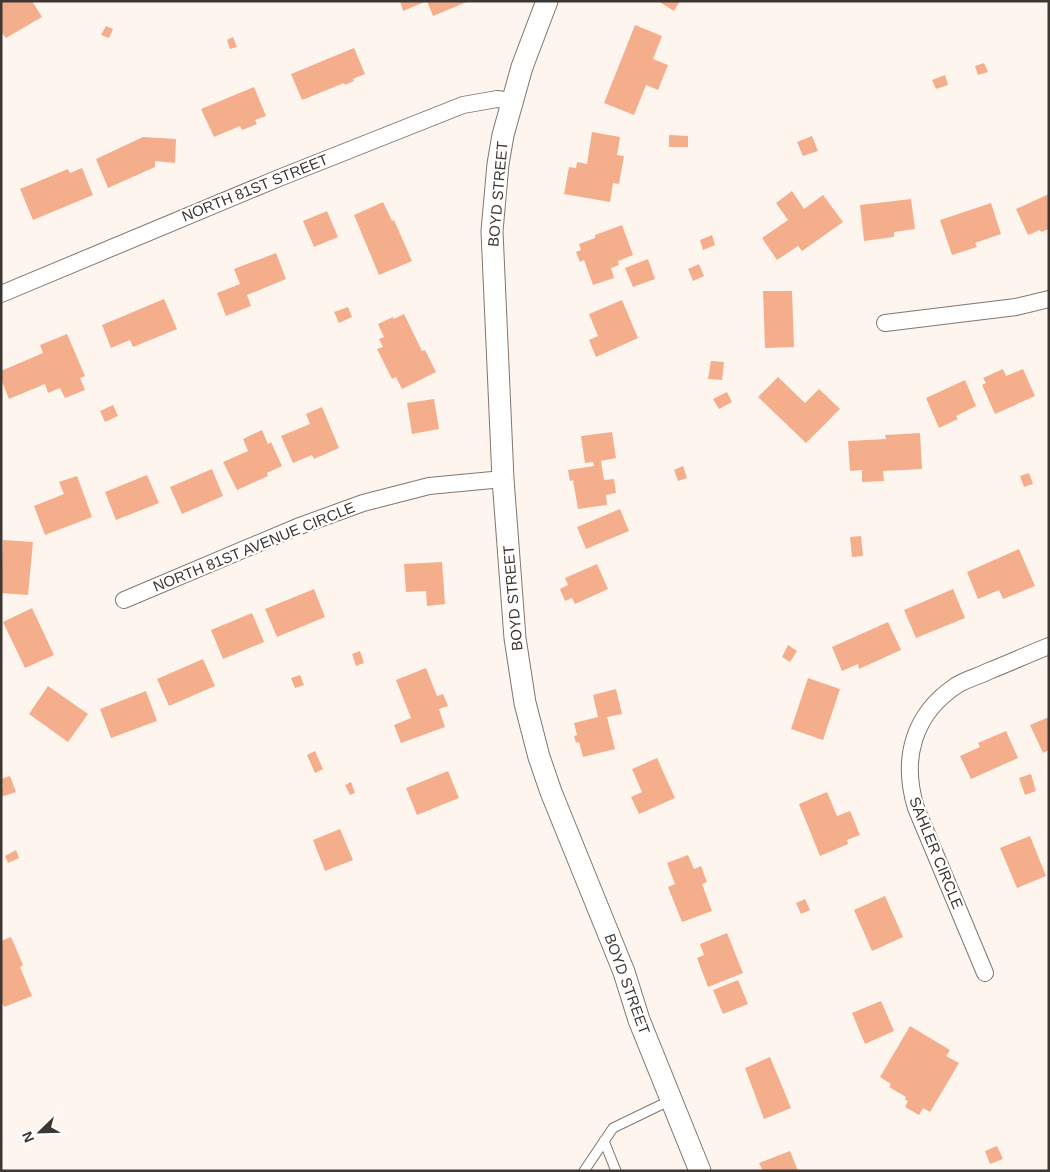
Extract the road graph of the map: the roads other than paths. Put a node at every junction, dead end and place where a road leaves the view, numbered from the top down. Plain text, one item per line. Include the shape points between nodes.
1 (547, 1) edge
2 (512, 101) junction
3 (1, 294) edge
4 (1049, 299) edge
5 (885, 322) dead end
6 (504, 479) junction
7 (124, 600) dead end
8 (1049, 646) edge
9 (985, 972) dead end
10 (672, 1100) junction
11 (604, 1141) junction
12 (584, 1171) edge
13 (616, 1171) edge
14 (700, 1171) edge

1 - 2 street, BOYD STREET
2 - 3 street, NORTH 81ST STREET via 463,105
2 - 6 street, BOYD STREET via 498,164 492,232
4 - 5 street via 1016,307
6 - 7 street, NORTH 81ST AVENUE CIRCLE via 429,486 363,503 297,527
6 - 10 street, BOYD STREET via 515,638 525,704 539,757
8 - 9 street, SAHLER CIRCLE via 956,686 937,701 918,728 909,762 916,808
10 - 11 lane via 613,1128
10 - 14 street, BOYD STREET
11 - 12 lane
11 - 13 lane

